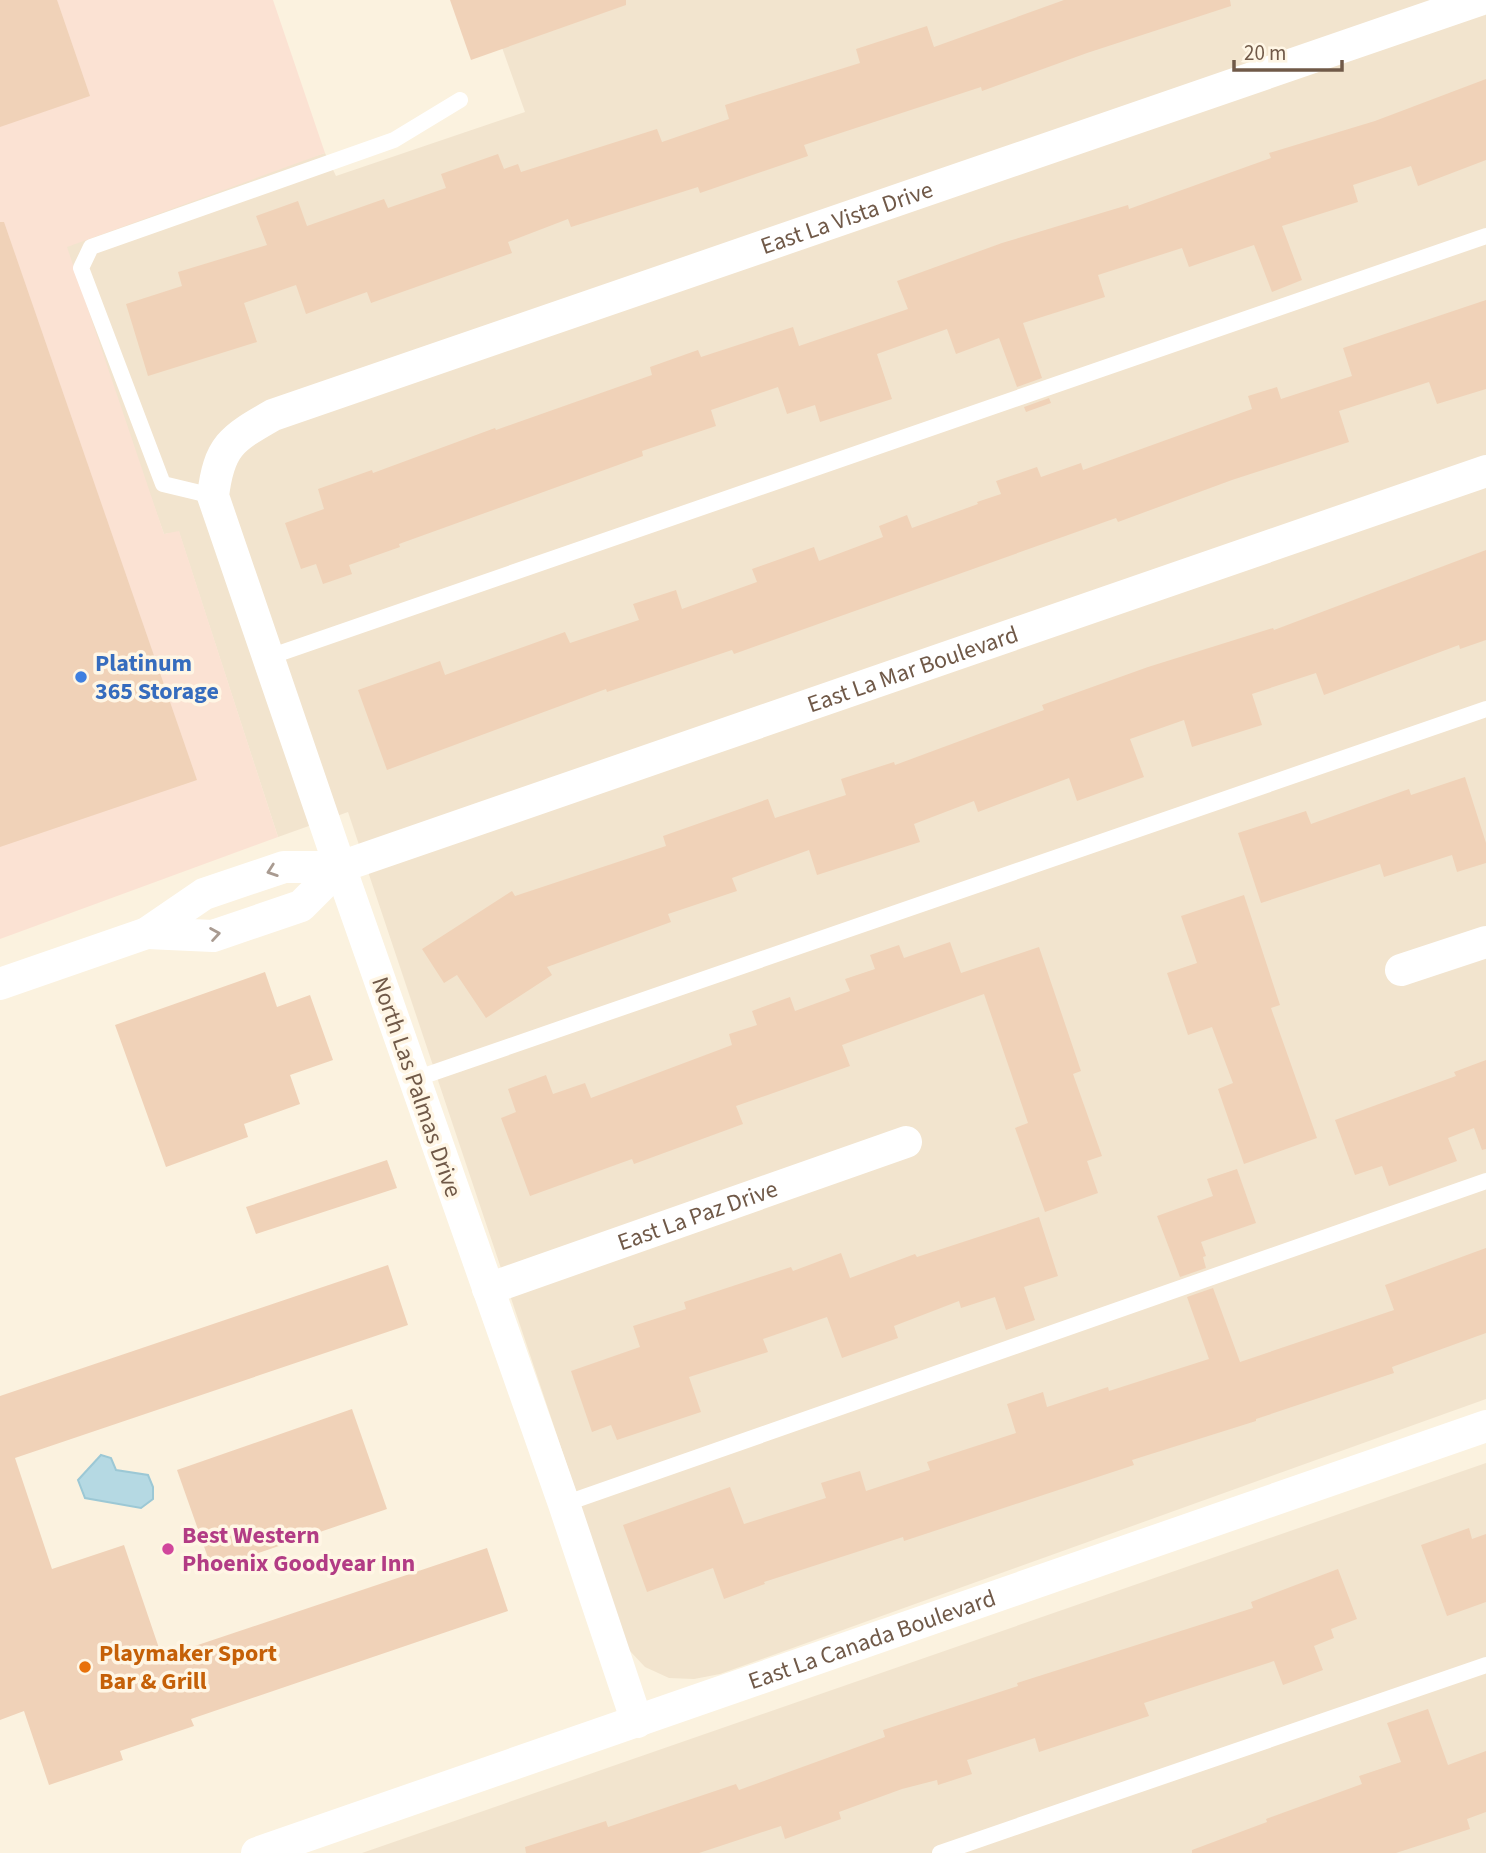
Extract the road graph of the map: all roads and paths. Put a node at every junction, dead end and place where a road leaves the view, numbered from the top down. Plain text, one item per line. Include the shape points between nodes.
1 (1479, 0) edge
2 (460, 100) dead end
3 (1486, 236) edge
4 (224, 451) joint
5 (1486, 471) edge
6 (214, 496) junction
7 (269, 657) junction
8 (1486, 709) edge
9 (340, 867) junction
10 (147, 933) junction
11 (1486, 942) edge
12 (1401, 970) dead end
13 (0, 984) edge
14 (415, 1079) junction
15 (906, 1142) dead end
16 (1486, 1181) edge
17 (488, 1289) junction
18 (1486, 1426) edge
19 (564, 1504) junction
20 (1486, 1665) edge
21 (637, 1722) junction
22 (257, 1853) edge
23 (940, 1853) edge

1 - 4 street, East La Vista Drive via 273,415 242,432
2 - 6 lane via 394,140 91,247 81,268 163,484
3 - 7 lane
4 - 6 street, North Las Palmas Drive
5 - 9 street, East La Mar Boulevard
6 - 7 street, North Las Palmas Drive
7 - 9 street, North Las Palmas Drive
8 - 14 lane
9 -> 10 street, East La Mar Boulevard via 284,867 204,894
10 -> 9 street, East La Mar Boulevard via 213,936 301,906
9 - 14 street, North Las Palmas Drive
10 - 13 street, East La Mar Boulevard
11 - 12 street
14 - 17 street, North Las Palmas Drive
15 - 17 street, East La Paz Drive
16 - 19 lane
17 - 19 street, North Las Palmas Drive
18 - 21 street, East La Canada Boulevard
19 - 21 street, North Las Palmas Drive
20 - 23 lane
21 - 22 street, East La Canada Boulevard

